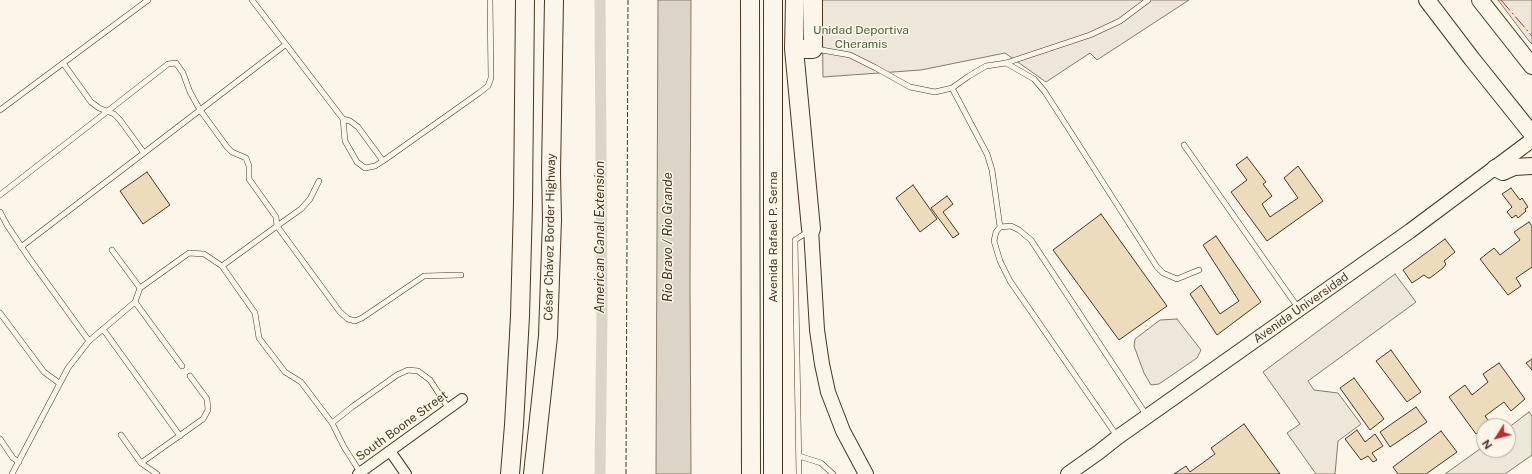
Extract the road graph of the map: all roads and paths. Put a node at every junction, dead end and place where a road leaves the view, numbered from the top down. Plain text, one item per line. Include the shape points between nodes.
1 (148, 0) edge
2 (252, 0) edge
3 (490, 0) edge
4 (525, 0) edge
5 (554, 0) edge
6 (750, 0) edge
7 (773, 0) edge
8 (795, 0) edge
9 (813, 0) edge
10 (1148, 0) edge
11 (1427, 0) edge
12 (1480, 0) edge
13 (285, 45) junction
14 (794, 49) junction
15 (813, 49) junction
16 (63, 63) junction
17 (1006, 63) junction
18 (1532, 66) edge
19 (952, 88) junction
20 (0, 110) edge
21 (200, 110) junction
22 (107, 112) junction
23 (343, 119) junction
24 (1532, 134) edge
25 (1532, 140) edge
26 (1184, 146) dead end
27 (144, 153) junction
28 (383, 161) junction
29 (1532, 166) edge
30 (1495, 168) junction
31 (319, 181) dead end
32 (0, 195) edge
33 (0, 212) edge
34 (277, 226) junction
35 (1000, 227) junction
36 (811, 229) junction
37 (21, 247) junction
38 (112, 250) dead end
39 (222, 266) junction
40 (1199, 270) dead end
41 (460, 275) dead end
42 (140, 288) junction
43 (135, 302) junction
44 (1299, 310) junction
45 (0, 313) edge
46 (103, 329) junction
47 (89, 341) junction
48 (547, 350) junction
49 (182, 366) dead end
50 (190, 376) dead end
51 (59, 383) junction
52 (462, 399) dead end
53 (449, 409) junction
54 (1148, 417) junction
55 (332, 424) junction
56 (514, 425) junction
57 (121, 435) dead end
58 (180, 436) junction
59 (1118, 437) junction
60 (0, 439) edge
61 (390, 451) junction
62 (799, 456) junction
63 (19, 462) junction
64 (141, 463) junction
65 (359, 473) edge
66 (800, 473) edge
67 (12, 474) edge
68 (157, 474) edge
69 (406, 474) edge
70 (503, 474) edge
71 (510, 474) edge
72 (532, 474) edge
73 (545, 474) edge
74 (751, 474) edge
75 (773, 474) edge
76 (833, 474) edge
77 (866, 474) edge
78 (1068, 474) edge

1 - 16 lane
2 - 13 lane
3 - 28 lane via 491,78 488,86
4 - 56 highway via 523,203
5 - 48 highway, César Chávez Border Highway via 552,220
6 - 74 highway, Avenida Rafael P. Serna
7 - 75 highway, Avenida Rafael P. Serna
8 - 14 highway
9 - 15 highway
10 - 17 lane via 1120,21 1090,35
11 - 24 main road
12 - 18 main road
13 - 21 lane
13 - 23 lane
14 - 15 highway
14 - 36 highway
15 - 19 lane via 850,55 910,87 935,92
16 - 20 lane
16 - 22 lane via 91,102
17 - 19 lane via 986,66
17 - 40 lane via 1034,79 1045,92 1157,267 1163,273 1177,279
19 - 35 lane via 992,170
21 - 22 lane via 176,63 168,64
21 - 27 lane
21 - 34 lane via 226,147 246,158 249,179 272,209
22 - 27 lane via 120,120
22 - 32 lane
23 - 28 lane via 358,127
23 - 28 lane via 345,141 357,162 365,168
25 - 30 main road, Avenida Universidad
26 - 44 lane
27 - 37 lane
29 - 30 main road via 1514,167 1503,172
30 - 44 main road, Avenida Universidad
31 - 34 lane via 310,199
33 - 37 lane
34 - 39 lane
34 - 41 lane via 340,312 355,321 424,276
35 - 54 lane via 1012,226 1031,240
35 - 59 lane via 994,241 1000,262 1010,281
36 - 62 lane via 795,240
36 - 77 main road via 817,330 828,392 843,431
37 - 47 lane
38 - 42 lane
39 - 42 lane via 204,254 189,253
39 - 55 lane via 255,313 259,338 285,372 301,382
42 - 43 lane
43 - 46 lane
43 - 49 lane
44 - 54 main road, Avenida Universidad
45 - 51 lane via 44,372
46 - 47 lane
46 - 58 lane
47 - 51 lane
48 - 72 highway, César Chávez Border Highway
48 - 73 highway
50 - 58 lane via 207,399 208,410 202,419
51 - 63 lane
52 - 53 street, South Boone Street
53 - 55 lane via 430,380 418,372 408,370 363,399
53 - 61 street, South Boone Street
54 - 59 main road, Avenida Universidad
55 - 65 lane
56 - 70 highway
56 - 71 highway
57 - 64 lane
58 - 64 lane
59 - 78 main road, Avenida Universidad
60 - 63 lane via 13,458
61 - 65 street, South Boone Street
61 - 69 street
62 - 66 lane
62 - 76 lane via 821,463
63 - 67 lane
64 - 68 lane

